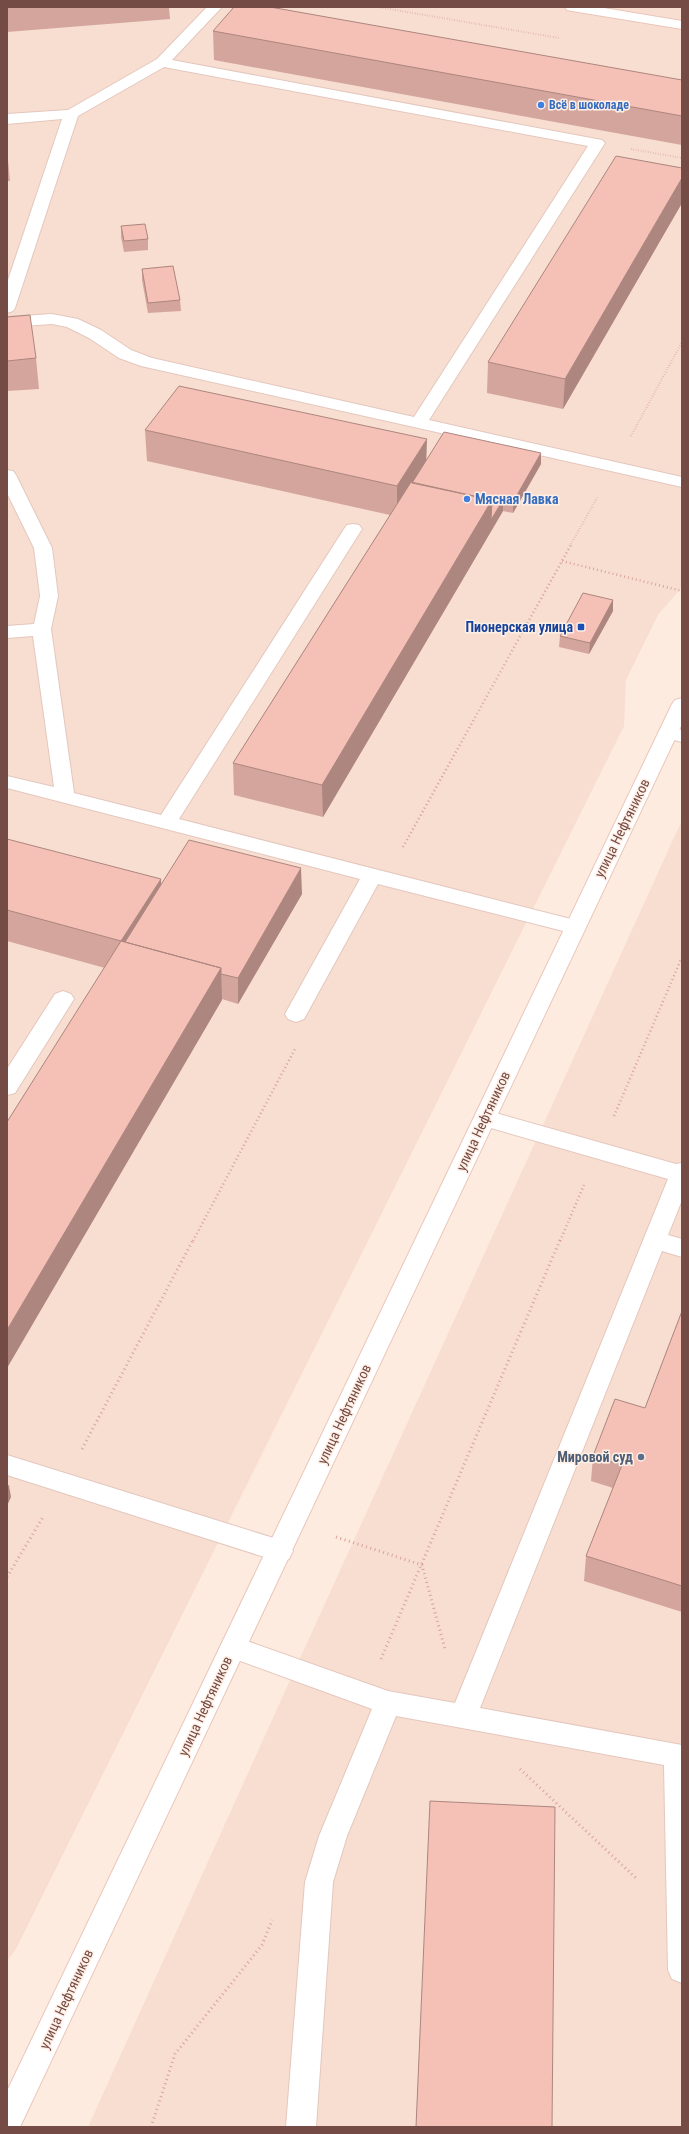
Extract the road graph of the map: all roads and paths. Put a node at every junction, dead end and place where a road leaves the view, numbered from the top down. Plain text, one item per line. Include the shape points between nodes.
1 (215, 7) edge
2 (378, 7) edge
3 (572, 7) edge
4 (682, 25) edge
5 (565, 39) dead end
6 (162, 62) junction
7 (71, 114) junction
8 (7, 119) edge
9 (597, 143) junction
10 (682, 158) edge
11 (7, 308) edge
12 (7, 322) edge
13 (419, 423) junction
14 (7, 475) edge
15 (682, 482) edge
16 (353, 529) dead end
17 (562, 561) dead end
18 (682, 591) edge
19 (42, 628) junction
20 (7, 632) edge
21 (682, 704) edge
22 (675, 734) edge
23 (7, 782) edge
24 (65, 797) junction
25 (166, 823) junction
26 (373, 875) junction
27 (575, 926) junction
28 (682, 957) edge
29 (63, 999) dead end
30 (296, 1014) dead end
31 (7, 1087) edge
32 (485, 1118) junction
33 (599, 1150) junction
34 (681, 1172) edge
35 (654, 1240) junction
36 (682, 1248) edge
37 (7, 1465) edge
38 (336, 1537) dead end
39 (280, 1550) junction
40 (422, 1565) junction
41 (233, 1647) junction
42 (377, 1700) junction
43 (463, 1717) junction
44 (273, 1915) dead end
45 (682, 1970) edge
46 (7, 2123) edge
47 (151, 2127) edge
48 (301, 2127) edge

1 - 6 main road
2 - 5 path
3 - 4 main road
6 - 7 main road
6 - 9 main road
7 - 8 main road
7 - 11 main road
9 - 10 path
9 - 13 main road
12 - 13 main road via 52,320 72,323 126,354 147,362
13 - 15 main road
14 - 19 main road via 43,548 49,596
16 - 25 main road
17 - 18 path
19 - 20 main road
19 - 24 main road
21 - 22 main road, улица Нефтяников
22 - 27 main road, улица Нефтяников
23 - 24 main road
24 - 25 main road
25 - 26 main road
26 - 27 main road
26 - 30 main road
27 - 32 main road, улица Нефтяников
28 - 33 path
29 - 31 main road
32 - 33 main road
32 - 39 main road, улица Нефтяников
33 - 34 main road
33 - 40 path
34 - 35 main road
35 - 36 main road
35 - 43 main road
37 - 39 main road
38 - 40 path
39 - 41 main road, улица Нефтяников
40 - 42 path
41 - 42 main road
41 - 46 main road, улица Нефтяников
42 - 43 main road
42 - 48 main road via 319,1882
43 - 45 main road via 677,1755
44 - 47 path via 262,1945 175,2054

